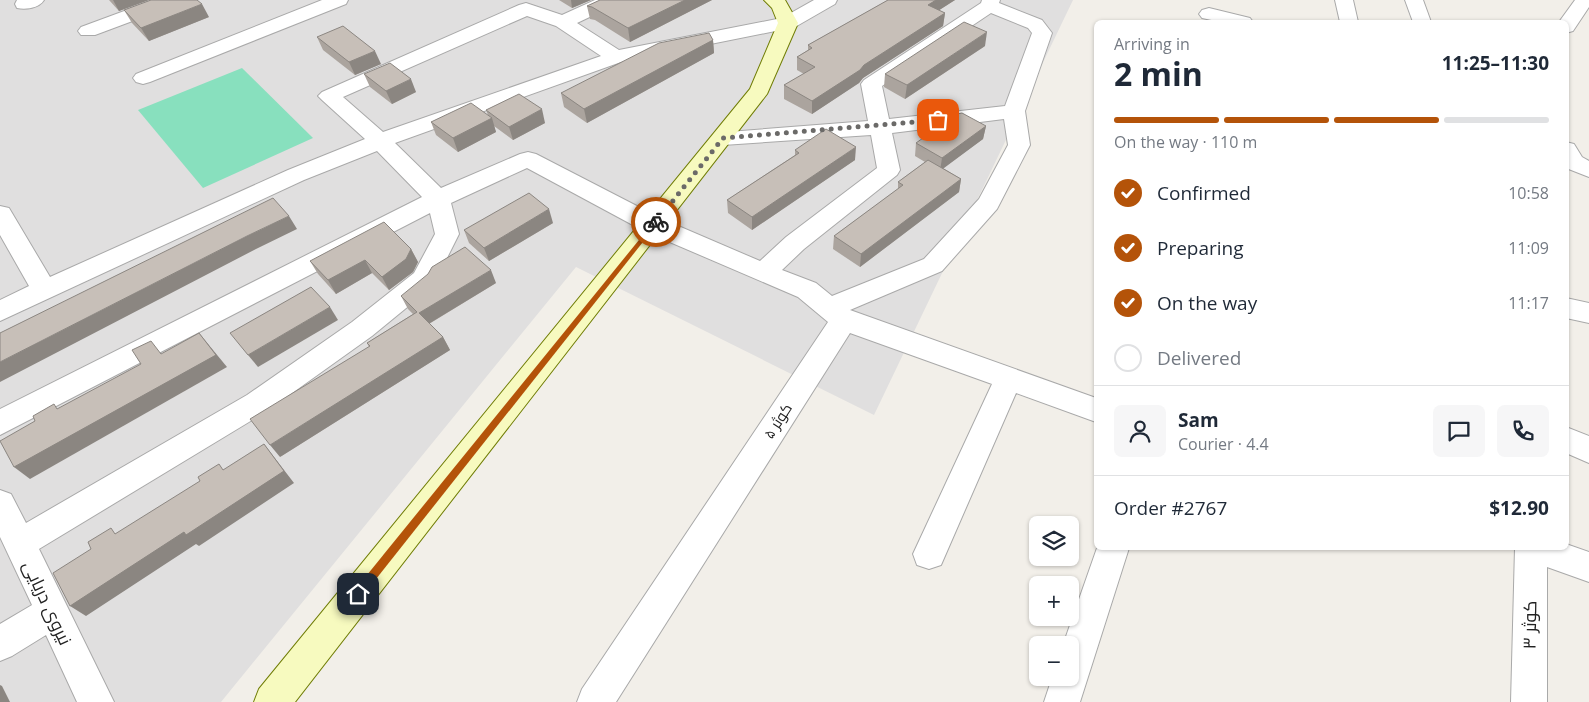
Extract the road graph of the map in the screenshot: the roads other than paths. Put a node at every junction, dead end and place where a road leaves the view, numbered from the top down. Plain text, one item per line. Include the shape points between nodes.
1 (171, 0) edge
2 (339, 0) edge
3 (610, 0) edge
4 (773, 0) edge
5 (828, 0) edge
6 (1344, 0) edge
7 (1414, 0) edge
8 (990, 3) edge
9 (1584, 8) edge
10 (1210, 12) edge
11 (1236, 20) edge
12 (1349, 20) edge
13 (1421, 20) edge
14 (563, 22) junction
15 (788, 23) junction
16 (1569, 24) edge
17 (88, 31) dead end
18 (616, 57) junction
19 (143, 78) dead end
20 (1014, 111) junction
21 (882, 126) junction
22 (723, 138) junction
23 (380, 141) junction
24 (438, 199) junction
25 (0, 214) edge
26 (653, 225) junction
27 (762, 273) junction
28 (45, 291) junction
29 (1569, 309) edge
30 (0, 311) edge
31 (1589, 313) edge
32 (836, 314) junction
33 (1009, 378) junction
34 (1094, 409) edge
35 (0, 423) edge
36 (1569, 440) edge
37 (1589, 450) edge
38 (0, 504) edge
39 (19, 544) junction
40 (1112, 550) edge
41 (1531, 550) edge
42 (1541, 550) edge
43 (929, 554) dead end
44 (1589, 567) edge
45 (51, 612) junction
46 (0, 644) edge
47 (96, 702) edge
48 (272, 702) edge
49 (595, 702) edge
50 (1062, 702) edge
51 (1529, 702) edge

1 - 17 street
2 - 19 street
3 - 14 street
4 - 15 street via 780,5
5 - 15 street
6 - 12 street
7 - 13 street
8 - 20 street via 1035,24 1042,33
8 - 21 street via 871,84
9 - 16 street
10 - 11 street
14 - 18 street
14 - 23 street via 526,9 329,96
15 - 18 street
15 - 22 street via 760,90
18 - 23 street
20 - 21 street
20 - 32 street via 1019,145 989,203 933,265
21 - 22 street
21 - 27 street via 889,170 795,243
22 - 26 street
23 - 24 street
23 - 28 street via 296,175
24 - 26 street via 528,159
24 - 35 street
24 - 39 street via 447,234 424,279 362,329 257,403
25 - 28 street
26 - 27 street
26 - 48 street
27 - 32 street via 807,290
28 - 30 street
29 - 31 street
32 - 33 street
32 - 49 street, کوثر ۵
33 - 34 street
33 - 43 street
36 - 37 street
38 - 39 street, نیروی دریایی
39 - 45 street, نیروی دریایی
40 - 50 street
41 - 51 street, کوثر ۳
42 - 44 street
45 - 46 street
45 - 47 street, نیروی دریایی

